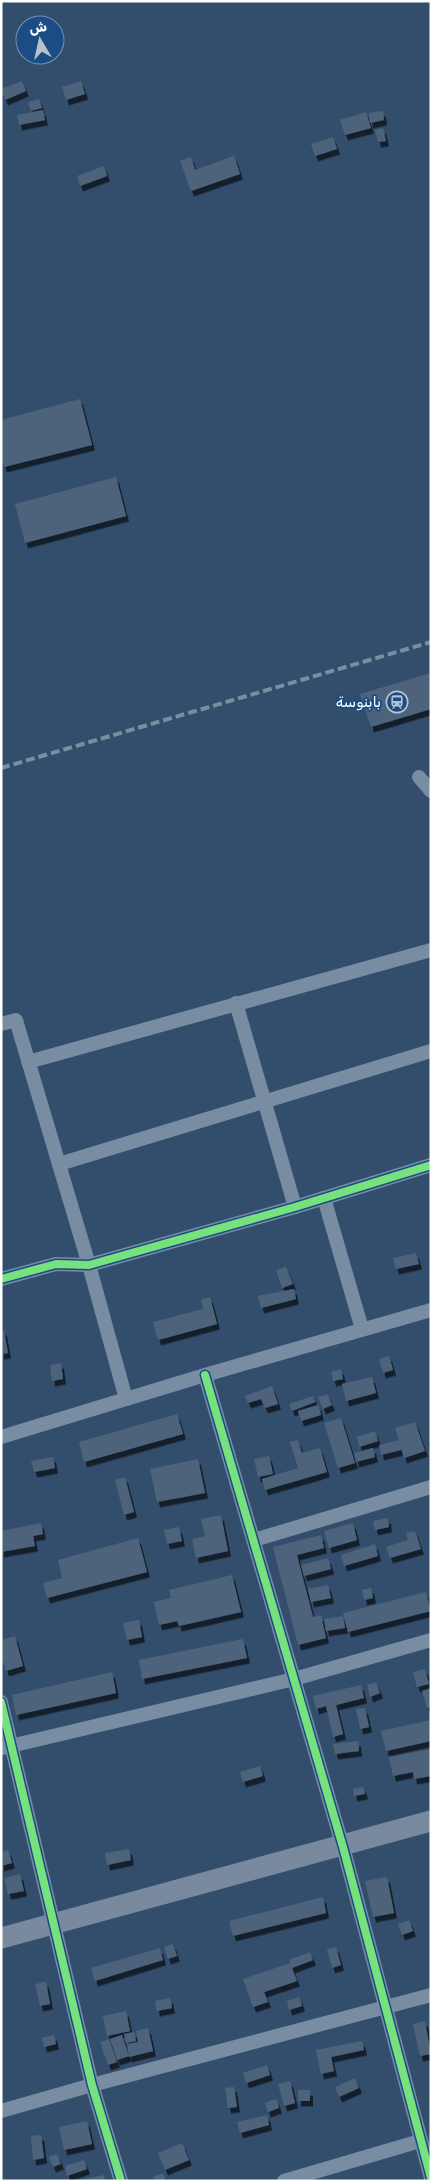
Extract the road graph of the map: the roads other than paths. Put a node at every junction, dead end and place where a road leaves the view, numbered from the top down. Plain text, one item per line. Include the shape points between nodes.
1 (418, 777) dead end
2 (431, 791) edge
3 (431, 950) edge
4 (236, 1003) junction
5 (1, 1024) edge
6 (431, 1051) edge
7 (28, 1062) junction
8 (265, 1100) junction
9 (59, 1164) junction
10 (431, 1165) edge
11 (324, 1198) junction
12 (295, 1207) junction
13 (89, 1265) junction
14 (1, 1279) edge
15 (431, 1310) edge
16 (362, 1329) junction
17 (205, 1375) junction
18 (126, 1399) junction
19 (1, 1438) edge
20 (431, 1487) edge
21 (254, 1540) junction
22 (431, 1640) edge
23 (294, 1679) junction
24 (1, 1702) edge
25 (6, 1747) edge
26 (431, 1821) edge
27 (343, 1846) junction
28 (54, 1923) junction
29 (1, 1938) edge
30 (431, 1995) edge
31 (384, 2007) junction
32 (92, 2085) junction
33 (1, 2111) edge
34 (420, 2141) junction
35 (431, 2178) edge
36 (121, 2181) edge
37 (284, 2181) edge

1 - 2 street
3 - 4 street
4 - 7 street
4 - 8 street
5 - 7 street via 16,1020
6 - 8 street
7 - 9 street
8 - 9 street
8 - 12 street
9 - 13 street
10 - 11 street
11 - 12 street
11 - 16 street
12 - 13 street
13 - 14 street via 56,1264
13 - 18 street
15 - 16 street
16 - 17 street
17 - 18 street
17 - 21 street
18 - 19 street
20 - 21 street
21 - 23 street
22 - 23 street
23 - 25 street
23 - 27 street
24 - 25 street
25 - 28 street
26 - 27 main road
27 - 28 main road
27 - 31 street
28 - 29 main road
28 - 32 street
30 - 31 street
31 - 32 street
31 - 34 street
32 - 33 street
32 - 36 street
34 - 35 street
34 - 37 street

